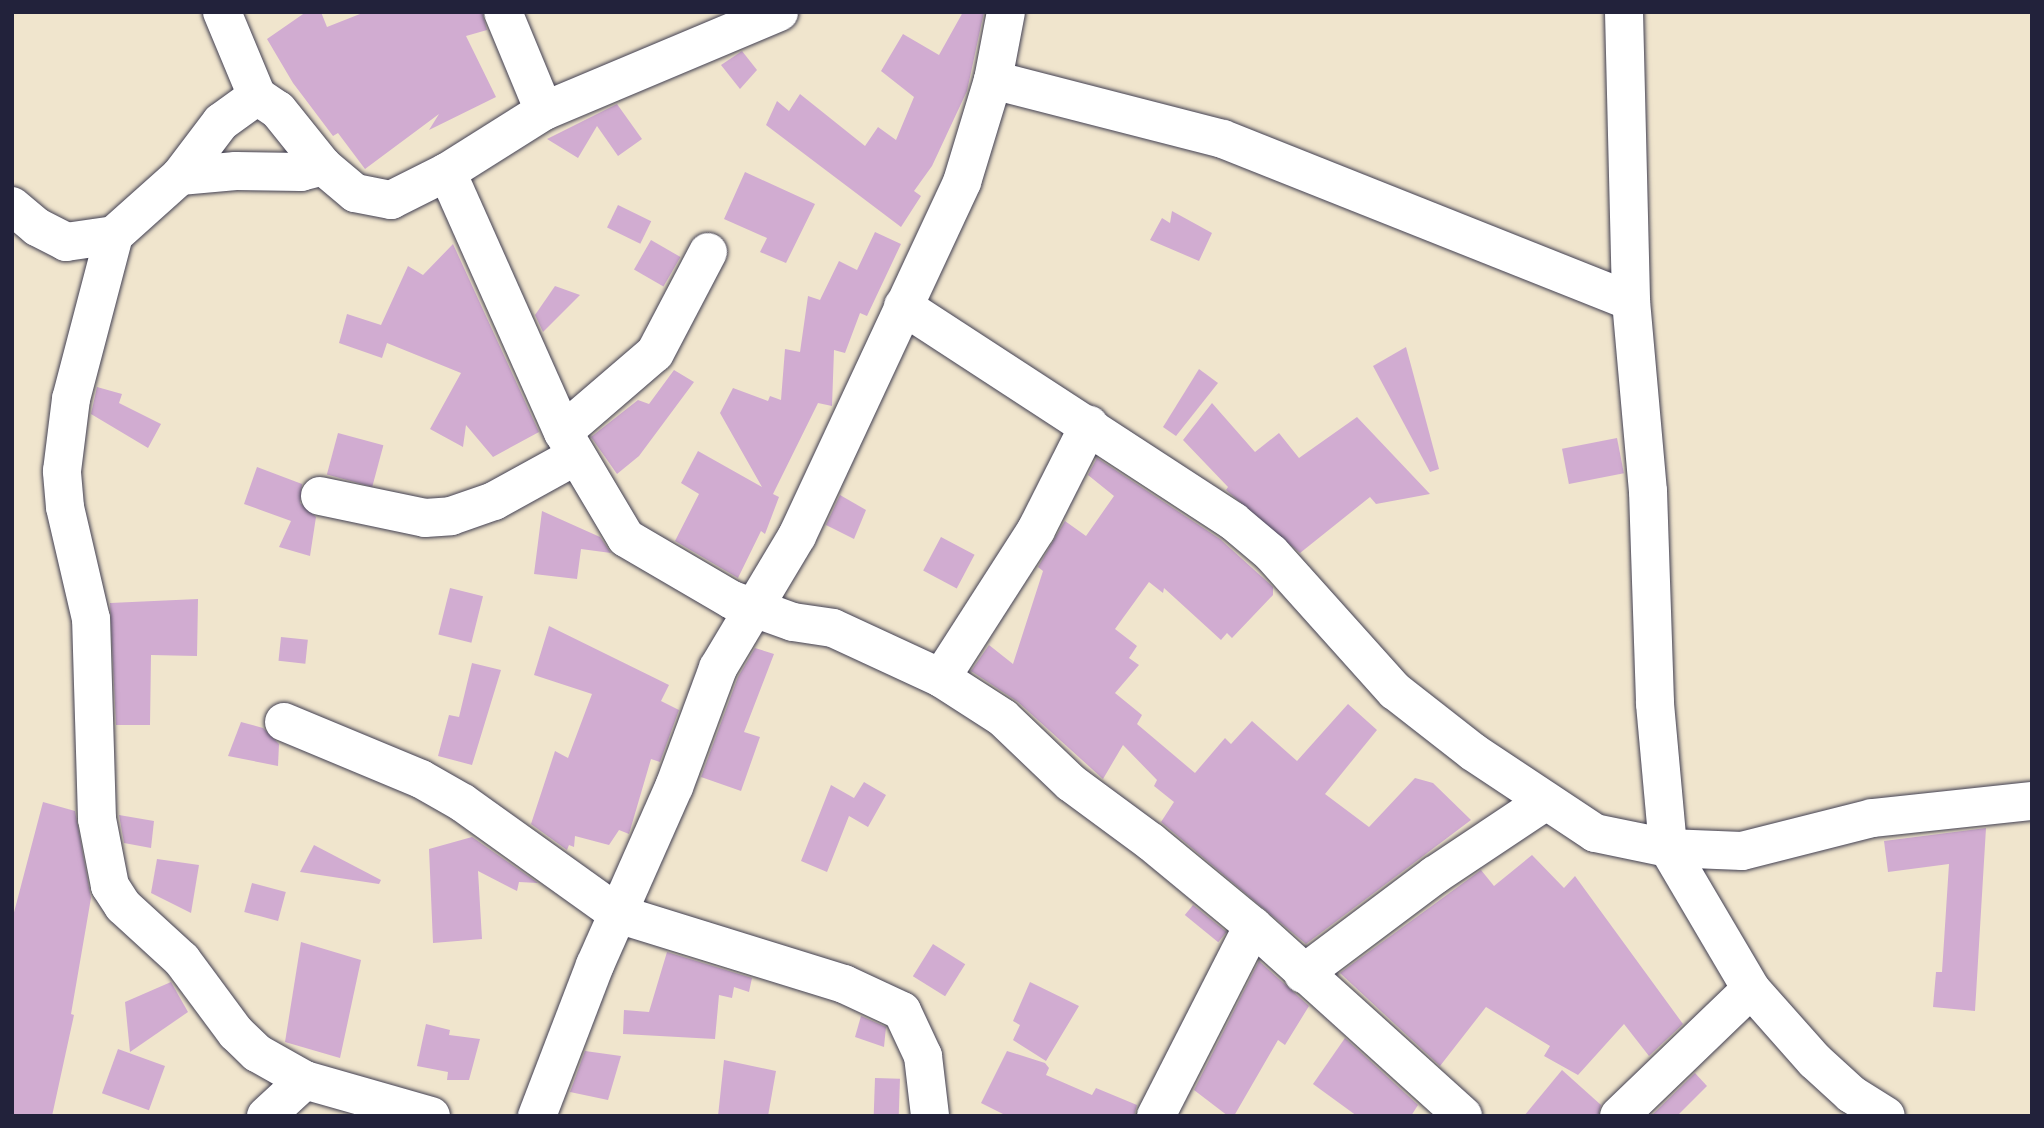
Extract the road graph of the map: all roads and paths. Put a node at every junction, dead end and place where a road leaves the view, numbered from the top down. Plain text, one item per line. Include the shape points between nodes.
1 (503, 12) edge
2 (779, 12) edge
3 (1006, 12) edge
4 (1624, 12) edge
5 (227, 15) edge
6 (993, 80) junction
7 (257, 96) junction
8 (544, 111) junction
9 (323, 166) junction
10 (447, 172) junction
11 (180, 176) junction
12 (12, 206) edge
13 (114, 235) junction
14 (708, 251) dead end
15 (1631, 301) junction
16 (903, 306) junction
17 (1088, 425) junction
18 (570, 444) junction
19 (320, 496) dead end
20 (757, 610) junction
21 (941, 678) junction
22 (284, 722) dead end
23 (1546, 801) junction
24 (2032, 801) edge
25 (1668, 848) junction
26 (618, 914) junction
27 (1253, 926) junction
28 (1303, 974) junction
29 (1752, 989) junction
30 (305, 1080) junction
31 (265, 1116) edge
32 (431, 1116) edge
33 (537, 1116) edge
34 (930, 1116) edge
35 (1156, 1116) edge
36 (1463, 1116) edge
37 (1619, 1116) edge
38 (1886, 1116) edge

1 - 8 street
2 - 8 street
3 - 6 street
4 - 15 street
5 - 7 street
6 - 15 street via 1223,139
6 - 16 street via 962,182
7 - 9 street via 278,110
7 - 11 street via 221,122
8 - 10 street
9 - 10 street via 355,192 391,200
9 - 11 street via 301,172
10 - 18 street
11 - 13 street via 140,217
12 - 13 street via 37,227 66,242
13 - 30 street via 71,399 62,452 65,507 90,619 103,856 110,886 123,906 182,960 236,1033 277,1067
14 - 18 street via 654,353
15 - 25 street via 1648,491 1655,704
16 - 17 street
16 - 20 street via 802,525
17 - 21 street via 1036,530
17 - 23 street via 1233,521 1271,553 1395,691
18 - 19 street via 495,501 451,516 425,518
18 - 20 street via 626,538 685,576
20 - 21 street via 833,628
20 - 26 street via 718,668 674,787
21 - 27 street via 1003,718 1070,783
22 - 26 street via 431,785
23 - 25 street via 1595,833
23 - 28 street via 1434,875
24 - 25 street via 1872,818 1742,851
25 - 29 street
26 - 33 street
26 - 34 street via 844,984 902,1011 922,1056
27 - 28 street
27 - 35 street
28 - 36 street via 1422,1074
29 - 37 street
29 - 38 street via 1815,1061 1851,1094
30 - 31 street
30 - 32 street

